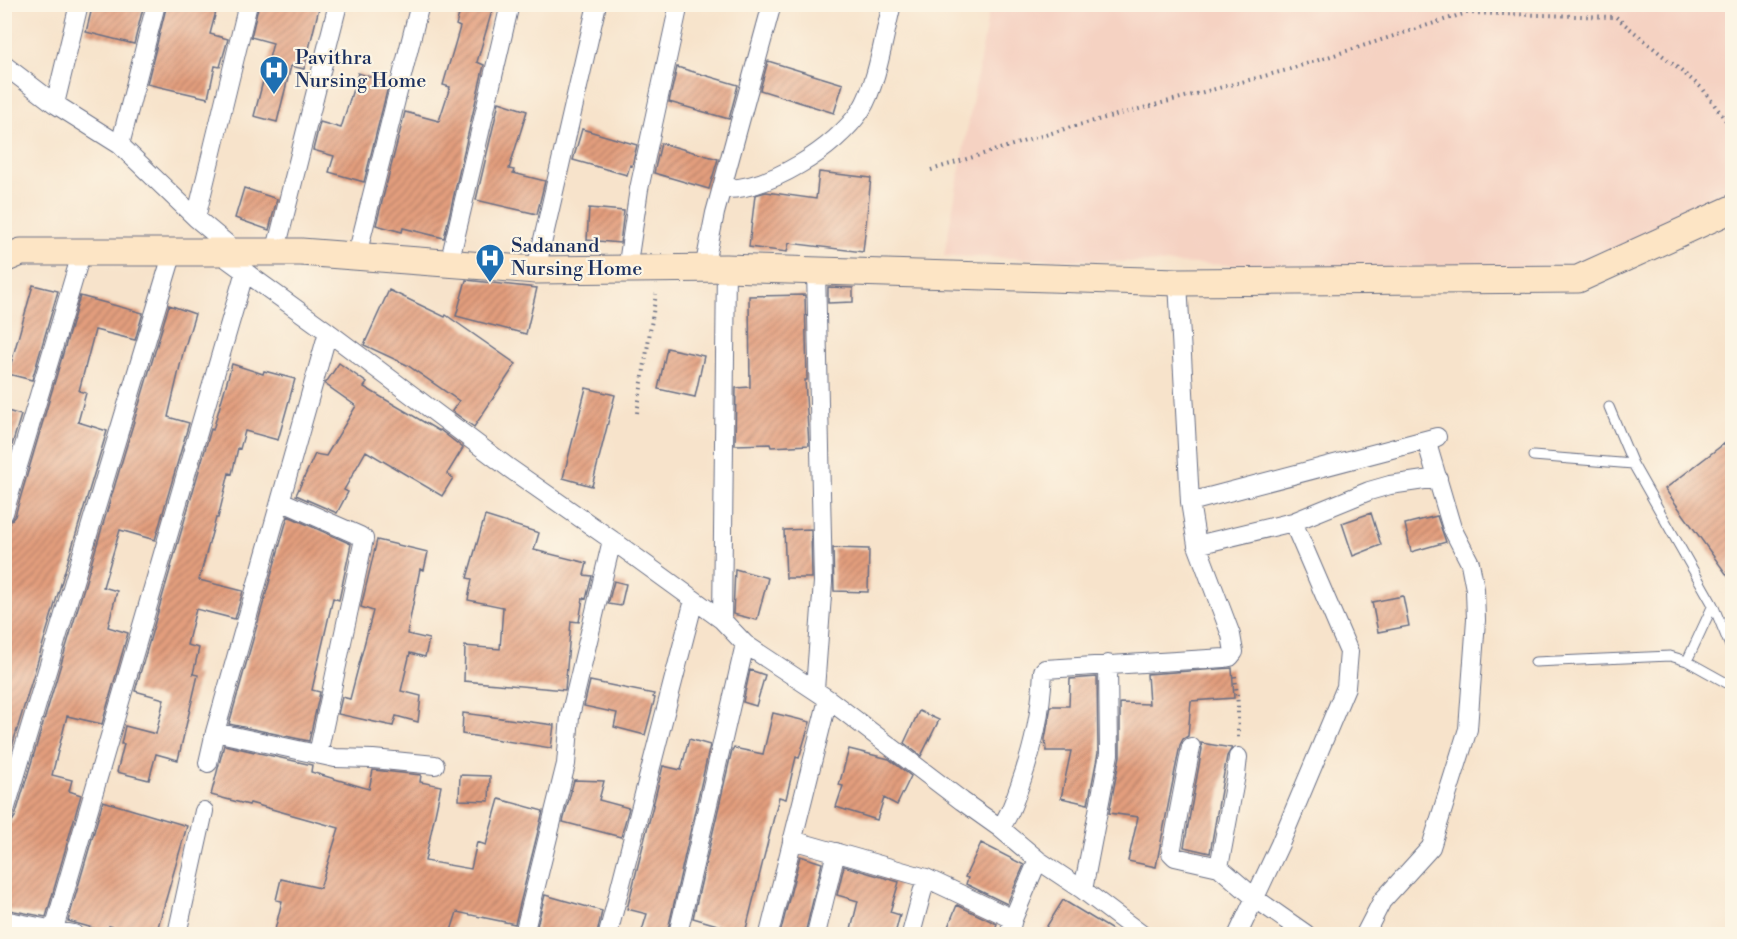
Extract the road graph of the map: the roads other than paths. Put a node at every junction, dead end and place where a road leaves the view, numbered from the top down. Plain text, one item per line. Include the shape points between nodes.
1 (79, 4) edge
2 (156, 4) edge
3 (248, 4) edge
4 (338, 4) edge
5 (420, 4) edge
6 (510, 4) edge
7 (597, 4) edge
8 (679, 4) edge
9 (772, 4) edge
10 (891, 4) edge
11 (4, 65) edge
12 (55, 104) junction
13 (120, 145) junction
14 (722, 189) junction
15 (1732, 209) edge
16 (196, 218) junction
17 (82, 251) junction
18 (173, 252) junction
19 (275, 253) junction
20 (357, 255) junction
21 (4, 259) edge
22 (234, 259) junction
23 (448, 264) junction
24 (715, 268) junction
25 (536, 270) junction
26 (627, 270) junction
27 (816, 270) junction
28 (1178, 282) junction
29 (328, 332) junction
30 (1609, 407) dead end
31 (1533, 456) dead end
32 (1633, 464) junction
33 (1438, 478) junction
34 (281, 501) junction
35 (1190, 502) junction
36 (4, 513) edge
37 (1293, 522) junction
38 (612, 540) junction
39 (1197, 545) junction
40 (694, 600) junction
41 (1713, 605) junction
42 (722, 620) junction
43 (745, 644) junction
44 (1732, 651) edge
45 (1687, 661) junction
46 (1534, 662) dead end
47 (1108, 664) junction
48 (1732, 686) edge
49 (821, 694) junction
50 (214, 732) junction
51 (1191, 747) dead end
52 (318, 754) junction
53 (1238, 757) road end
54 (208, 763) dead end
55 (435, 765) dead end
56 (204, 811) dead end
57 (4, 814) edge
58 (1000, 828) junction
59 (792, 840) junction
60 (836, 852) junction
61 (1038, 860) junction
62 (1219, 867) junction
63 (926, 878) junction
64 (1083, 890) junction
65 (1256, 899) junction
66 (7, 925) edge
67 (1011, 927) edge
68 (54, 929) junction
69 (74, 934) edge
70 (177, 934) edge
71 (524, 934) edge
72 (608, 934) edge
73 (678, 934) edge
74 (769, 934) edge
75 (816, 934) edge
76 (911, 934) edge
77 (1140, 934) edge
78 (1238, 934) edge
79 (1306, 934) edge
80 (1365, 934) edge

1 - 12 street
2 - 13 street
3 - 16 street
4 - 19 street
5 - 20 street
6 - 23 street
7 - 25 street
8 - 26 street via 639,189
9 - 14 street
10 - 14 street via 872,86 861,110 845,128 827,146 780,175 736,190
11 - 12 street
12 - 13 street
13 - 16 street
14 - 24 street
15 - 28 street via 1578,279
16 - 22 street
17 - 18 street
17 - 21 street via 21,252
17 - 36 street
18 - 22 street
18 - 57 street
19 - 20 street
19 - 22 street
20 - 23 street
22 - 29 street
22 - 68 street
23 - 25 street
24 - 26 street
24 - 27 street
24 - 42 street
25 - 26 street
27 - 28 street
27 - 49 street via 823,582
28 - 35 street
29 - 34 street
29 - 38 street
30 - 32 lane
31 - 32 lane
32 - 41 lane
33 - 35 street via 1432,438
33 - 37 street via 1369,491
33 - 80 street via 1452,528 1470,563 1475,589 1468,729 1431,848 1382,900
34 - 50 street
34 - 52 street via 364,539
35 - 39 street
37 - 39 street
37 - 65 street via 1349,652 1346,687
38 - 40 street
38 - 71 street via 570,716 566,764
39 - 47 street via 1231,635 1233,655
40 - 42 street
40 - 72 street
41 - 44 lane
41 - 45 lane
42 - 43 street
43 - 49 street
43 - 73 street
45 - 46 lane via 1652,656
45 - 48 lane
47 - 58 street via 1048,667 1043,671 1042,704 1033,748
47 - 64 street via 1108,754
49 - 58 street
49 - 59 street
50 - 52 street
50 - 54 street
51 - 62 street via 1171,853
52 - 55 street
53 - 62 street
56 - 70 street
58 - 61 street
59 - 60 street
59 - 74 street
60 - 63 street
60 - 75 street
61 - 64 street
61 - 67 street
62 - 65 street
63 - 67 street
63 - 76 street
64 - 77 street
65 - 78 street
65 - 79 street
66 - 68 street
68 - 69 street

